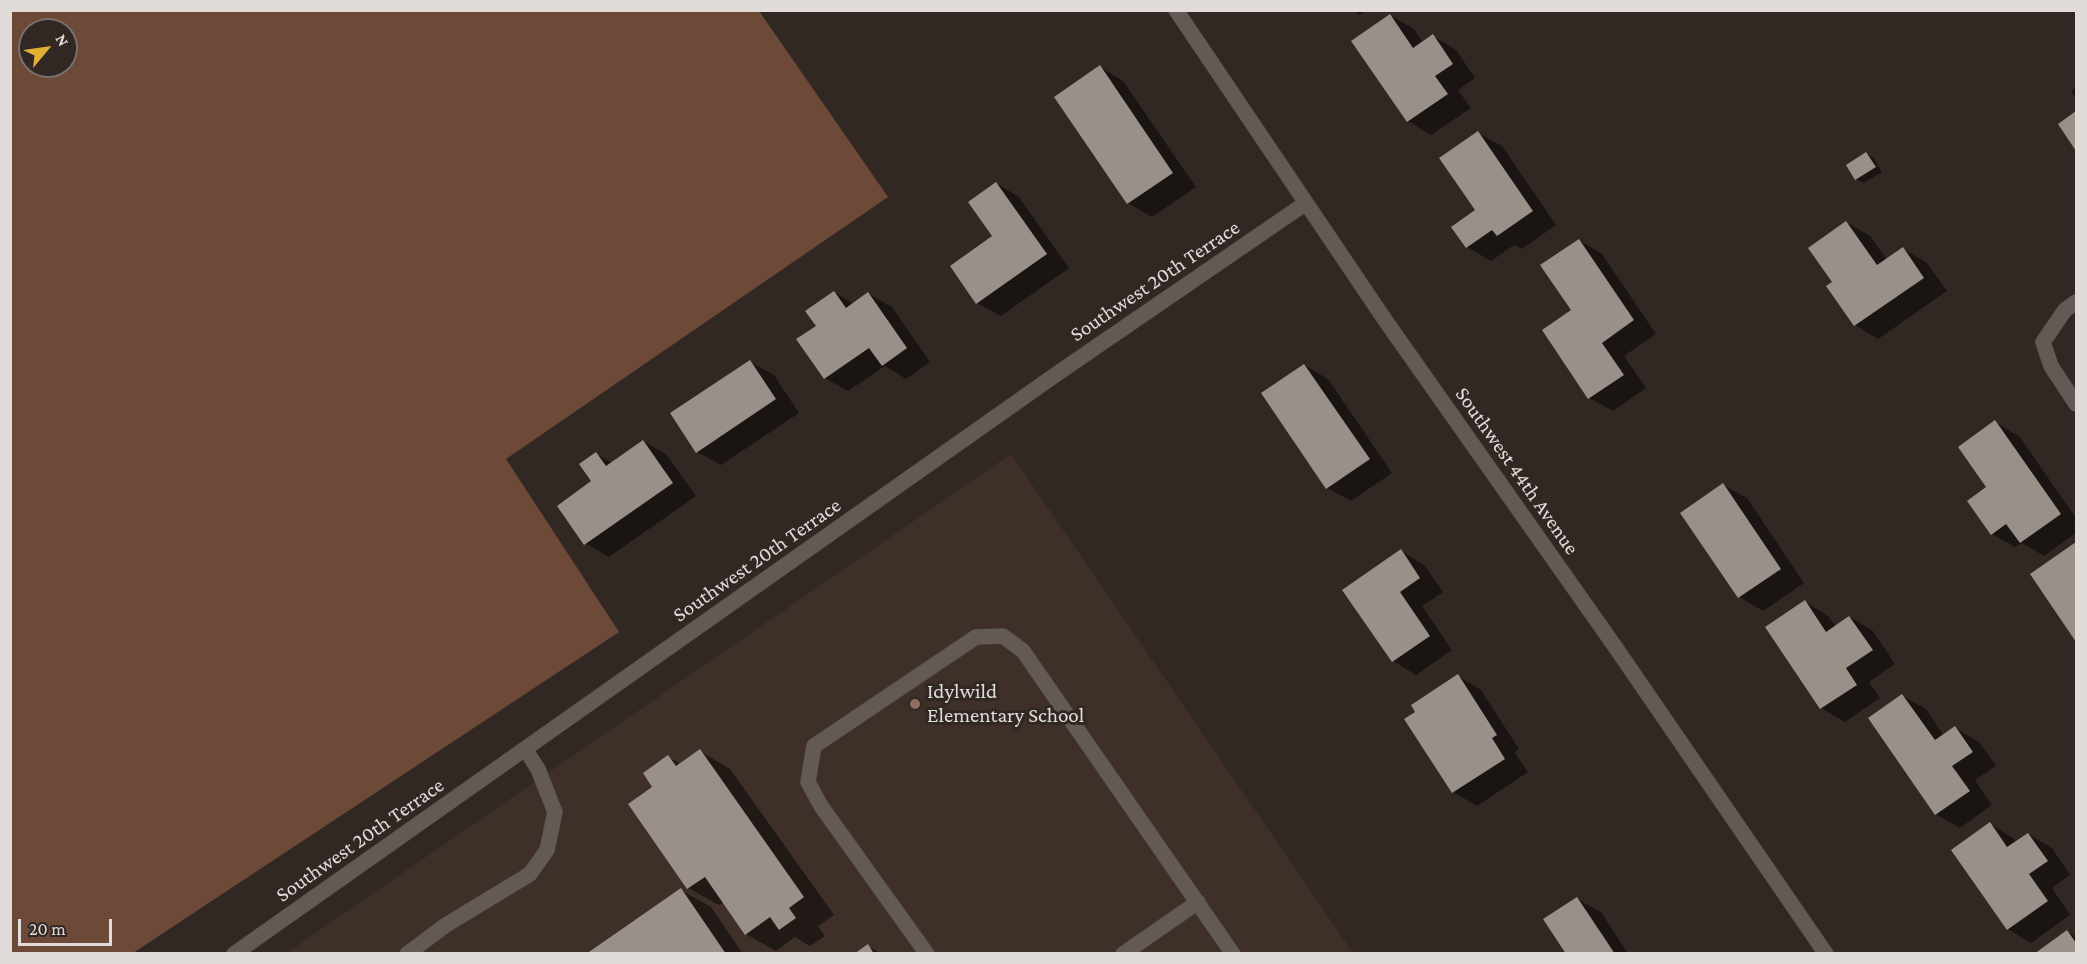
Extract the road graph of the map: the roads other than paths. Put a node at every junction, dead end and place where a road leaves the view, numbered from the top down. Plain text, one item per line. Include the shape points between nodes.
1 (1176, 10) edge
2 (1306, 203) junction
3 (2076, 302) edge
4 (2076, 404) edge
5 (525, 750) junction
6 (1198, 902) junction
7 (234, 954) edge
8 (407, 954) edge
9 (927, 954) edge
10 (1123, 954) edge
11 (1233, 954) edge
12 (1827, 954) edge

1 - 2 street, Southwest 44th Avenue
2 - 5 street, Southwest 20th Terrace via 1058,373
2 - 12 street, Southwest 44th Avenue
3 - 4 street via 2065,310 2043,342 2051,366
5 - 7 street, Southwest 20th Terrace
5 - 8 street via 538,769 555,812 547,850 530,874 446,925
6 - 9 street via 1023,651 1003,636 976,637 814,746 808,782
6 - 10 street
6 - 11 street

